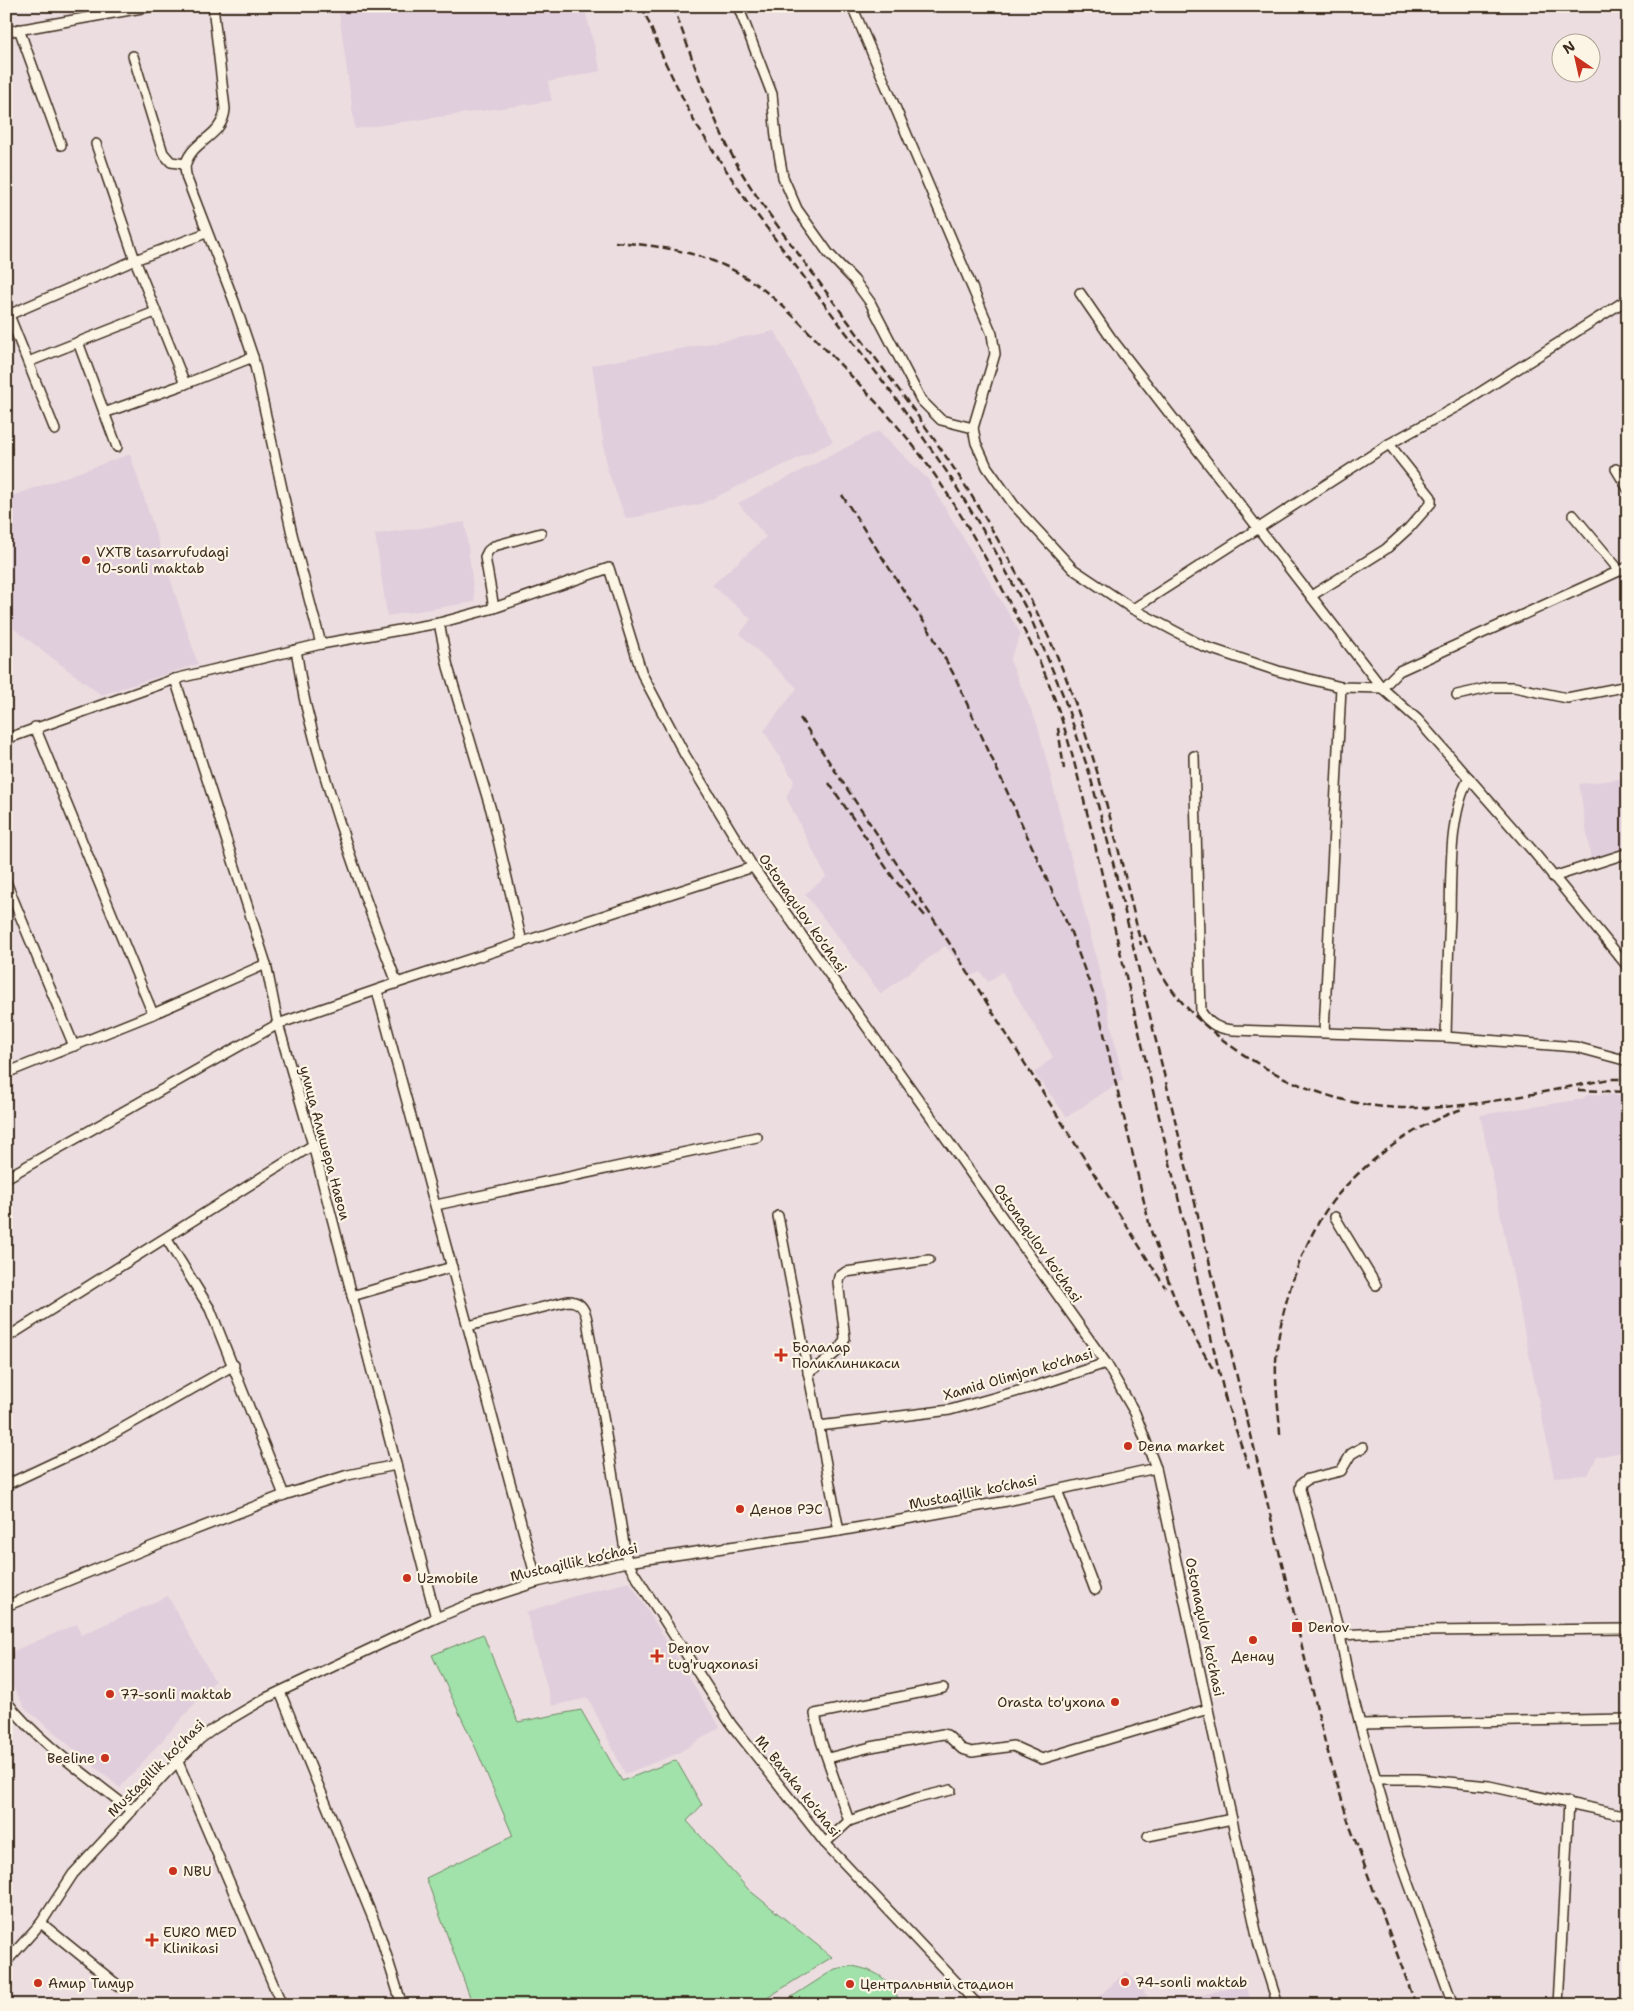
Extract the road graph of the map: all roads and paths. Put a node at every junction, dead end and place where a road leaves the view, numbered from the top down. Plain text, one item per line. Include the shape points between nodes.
1 (213, 6) edge
2 (738, 6) edge
3 (852, 6) edge
4 (147, 7) edge
5 (102, 11) edge
6 (19, 29) junction
7 (6, 32) edge
8 (133, 56) dead end
9 (96, 144) dead end
10 (61, 146) dead end
11 (185, 164) junction
12 (206, 234) junction
13 (135, 260) junction
14 (1080, 294) dead end
15 (1628, 299) edge
16 (155, 312) junction
17 (8, 315) edge
18 (78, 342) junction
19 (253, 357) junction
20 (28, 362) junction
21 (185, 384) junction
22 (104, 413) junction
23 (973, 428) junction
24 (54, 430) dead end
25 (1389, 444) junction
26 (117, 447) dead end
27 (1616, 469) dead end
28 (1628, 489) edge
29 (1573, 515) dead end
30 (1258, 527) junction
31 (540, 533) dead end
32 (1624, 569) edge
33 (1310, 596) junction
34 (494, 608) junction
35 (1133, 609) junction
36 (439, 623) junction
37 (321, 644) junction
38 (296, 650) junction
39 (175, 679) junction
40 (1628, 686) edge
41 (1341, 687) junction
42 (1382, 688) junction
43 (1457, 695) dead end
44 (35, 727) junction
45 (6, 739) edge
46 (1194, 756) dead end
47 (1469, 778) junction
48 (1628, 853) edge
49 (752, 867) junction
50 (1553, 878) junction
51 (6, 882) edge
52 (522, 942) junction
53 (266, 964) junction
54 (1628, 967) edge
55 (397, 982) junction
56 (377, 991) junction
57 (153, 1014) junction
58 (278, 1024) junction
59 (1324, 1032) junction
60 (1446, 1037) junction
61 (74, 1046) junction
62 (1628, 1061) edge
63 (6, 1073) edge
64 (757, 1137) dead end
65 (312, 1145) junction
66 (6, 1178) edge
67 (436, 1205) junction
68 (778, 1216) dead end
69 (1335, 1217) dead end
70 (166, 1238) junction
71 (929, 1260) dead end
72 (452, 1267) junction
73 (1376, 1286) dead end
74 (352, 1296) junction
75 (468, 1326) junction
76 (6, 1338) edge
77 (1106, 1364) junction
78 (234, 1365) junction
79 (808, 1373) junction
80 (819, 1426) junction
81 (1363, 1447) dead end
82 (396, 1465) junction
83 (1156, 1468) junction
84 (6, 1485) edge
85 (1058, 1490) junction
86 (284, 1495) junction
87 (839, 1531) junction
88 (627, 1562) junction
89 (536, 1582) junction
90 (1095, 1590) dead end
91 (6, 1606) edge
92 (436, 1618) junction
93 (1628, 1629) edge
94 (1340, 1635) junction
95 (943, 1688) dead end
96 (280, 1692) junction
97 (6, 1701) edge
98 (1208, 1709) junction
99 (1628, 1719) edge
100 (1360, 1724) junction
101 (828, 1758) junction
102 (178, 1762) junction
103 (1376, 1779) junction
104 (951, 1790) dead end
105 (1569, 1802) junction
106 (132, 1811) junction
107 (1628, 1816) edge
108 (1232, 1819) junction
109 (848, 1821) junction
110 (1148, 1836) dead end
111 (825, 1843) junction
112 (40, 1923) junction
113 (6, 1962) edge
114 (120, 1987) dead end
115 (282, 2005) edge
116 (402, 2005) edge
117 (978, 2005) edge
118 (1278, 2005) edge
119 (1453, 2005) edge
120 (1558, 2005) edge

1 - 11 street via 226,110 218,130 191,153
2 - 23 street via 772,94 783,177 797,208 829,254 870,302 921,400 941,420
3 - 23 street via 992,334 995,354
4 - 5 street
5 - 6 street
6 - 7 street
6 - 10 street
8 - 11 street via 163,153 171,162
9 - 13 street
11 - 12 street
12 - 13 street
12 - 19 street
13 - 16 street
13 - 17 street
14 - 30 street
15 - 25 street via 1465,402
16 - 18 street
16 - 21 street
17 - 20 street
18 - 20 street
18 - 22 street
19 - 21 street
19 - 37 street via 292,534
20 - 24 street
21 - 22 street
22 - 26 street
23 - 35 street via 987,467 1014,505 1073,569
25 - 30 street
25 - 33 street via 1431,498 1431,503 1386,549
27 - 28 street
29 - 32 street
30 - 33 street
30 - 35 street
31 - 34 street via 488,550 485,557
32 - 42 street via 1399,671
33 - 42 street
34 - 36 street
34 - 49 street, Ostonaqulov ko'chasi via 609,568 642,674 684,755
35 - 41 street via 1202,646
36 - 37 street
36 - 52 street via 448,667 491,810
37 - 38 street
38 - 39 street
38 - 55 street via 307,712 335,811
39 - 44 street
39 - 53 street, улица Алишера Навои
40 - 43 street via 1567,698 1514,687 1493,687
41 - 42 street
41 - 59 street
42 - 47 street via 1417,718
44 - 45 street
44 - 57 street
46 - 59 street via 1201,1012 1211,1024 1221,1029
47 - 50 street
47 - 60 street via 1462,790 1454,836
48 - 50 street
49 - 52 street
49 - 77 street, Ostonaqulov ko'chasi
50 - 54 street
51 - 61 street
52 - 55 street
53 - 57 street
53 - 58 street, улица Алишера Навои
55 - 56 street
56 - 58 street
56 - 67 street
57 - 61 street
58 - 65 street, улица Алишера Навои
58 - 66 street
59 - 60 street
60 - 62 street via 1576,1047
61 - 63 street
64 - 67 street
65 - 70 street
65 - 74 street, улица Алишера Навои
67 - 72 street
68 - 79 street
69 - 73 street
70 - 76 street
70 - 78 street via 210,1309
71 - 79 street via 842,1274 838,1282 844,1342
72 - 74 street
72 - 75 street
74 - 82 street, улица Алишера Навои
75 - 88 street via 568,1300 583,1307
75 - 89 street
77 - 80 street, Xamid Olimjon ko'chasi via 950,1410
77 - 83 street, Ostonaqulov ko'chasi via 1135,1413
78 - 84 street via 102,1440
78 - 86 street
79 - 80 street
80 - 87 street
81 - 94 street via 1350,1455 1341,1471 1308,1479 1300,1486
82 - 86 street via 348,1474
82 - 92 street, улица Алишера Навои
83 - 85 street, Mustaqillik ko‘chasi
83 - 98 street, Ostonaqulov ko'chasi
85 - 87 street, Mustaqillik ko‘chasi
85 - 90 street
86 - 91 street
87 - 88 street, Mustaqillik ko‘chasi
88 - 89 street, Mustaqillik ko‘chasi
88 - 111 street, M. Baraka ko'chasi via 731,1724
89 - 92 street, Mustaqillik ko‘chasi
92 - 96 street, Mustaqillik ko‘chasi
93 - 94 street
94 - 100 street
95 - 101 street via 816,1713 814,1717
96 - 102 street, Mustaqillik ko‘chasi via 215,1728
96 - 116 street via 381,1938
97 - 106 street via 55,1750
98 - 101 street via 1042,1759 1013,1746 966,1751 944,1734
98 - 108 street, Ostonaqulov ko'chasi
99 - 100 street
100 - 103 street
101 - 109 street
102 - 106 street, Mustaqillik ko‘chasi
102 - 115 street
103 - 105 street via 1418,1779 1489,1786
103 - 119 street via 1395,1845
104 - 109 street
105 - 107 street
105 - 120 street
106 - 112 street, Mustaqillik ko‘chasi via 73,1874
108 - 110 street
108 - 118 street, Ostonaqulov ko'chasi via 1259,1945
109 - 111 street
111 - 117 street, M. Baraka ko'chasi
112 - 113 street, Mustaqillik ko‘chasi
112 - 114 street

